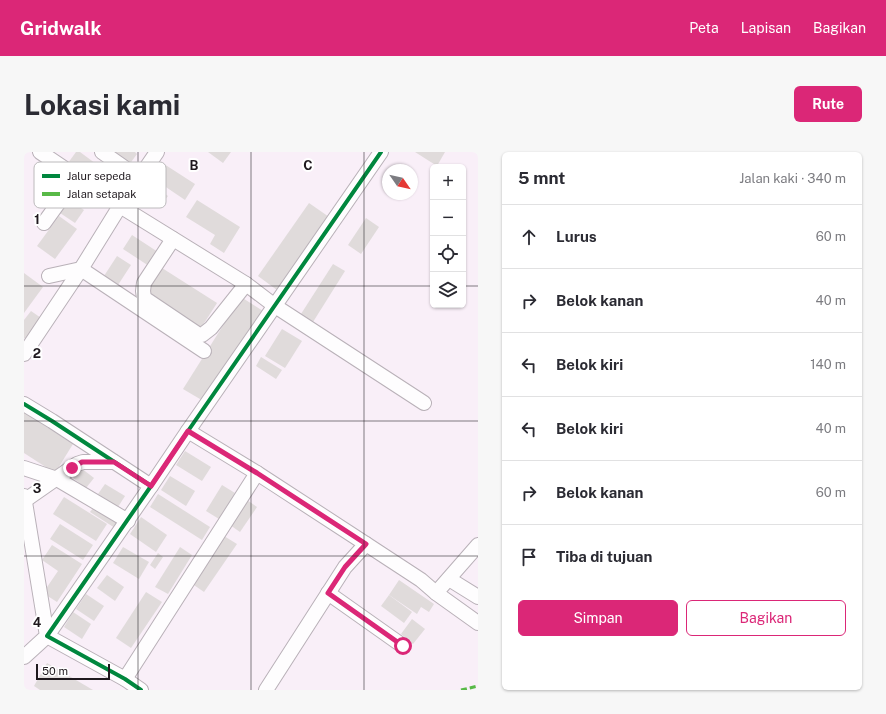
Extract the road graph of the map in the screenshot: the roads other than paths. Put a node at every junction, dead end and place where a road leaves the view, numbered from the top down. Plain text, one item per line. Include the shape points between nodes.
1 (40, 152) edge
2 (102, 152) edge
3 (157, 152) edge
4 (381, 152) edge
5 (55, 162) edge
6 (116, 162) edge
7 (150, 162) edge
8 (55, 208) edge
9 (119, 208) edge
10 (123, 208) edge
11 (44, 223) dead end
12 (173, 239) junction
13 (81, 269) junction
14 (49, 276) dead end
15 (246, 284) junction
16 (276, 306) junction
17 (204, 351) dead end
18 (24, 354) edge
19 (424, 403) dead end
20 (24, 404) edge
21 (188, 431) junction
22 (114, 462) junction
23 (24, 468) edge
24 (257, 473) junction
25 (57, 479) junction
26 (151, 486) junction
27 (24, 500) edge
28 (128, 521) junction
29 (366, 544) junction
30 (478, 545) edge
31 (449, 579) junction
32 (328, 593) junction
33 (436, 593) junction
34 (478, 597) edge
35 (478, 622) edge
36 (47, 636) junction
37 (403, 646) dead end
38 (24, 657) edge
39 (133, 686) edge
40 (266, 690) edge

1 - 5 street
2 - 6 street
3 - 7 street
4 - 16 street
8 - 11 street
9 - 13 street
10 - 12 street
12 - 15 street
12 - 15 street via 144,283 143,295 199,335 211,328
13 - 14 street
13 - 17 street
13 - 18 street
15 - 16 street
16 - 19 street
16 - 21 street
20 - 22 street
21 - 24 street
21 - 26 street
22 - 25 street via 82,462
22 - 26 street
23 - 25 street
24 - 29 street
24 - 39 street
25 - 27 street
25 - 28 street
26 - 28 street
27 - 36 street
28 - 36 street
29 - 32 street via 345,567
29 - 33 street via 421,580
30 - 31 street
31 - 33 street
31 - 34 street
32 - 37 street
32 - 40 street
33 - 35 street
36 - 38 street
36 - 39 street

